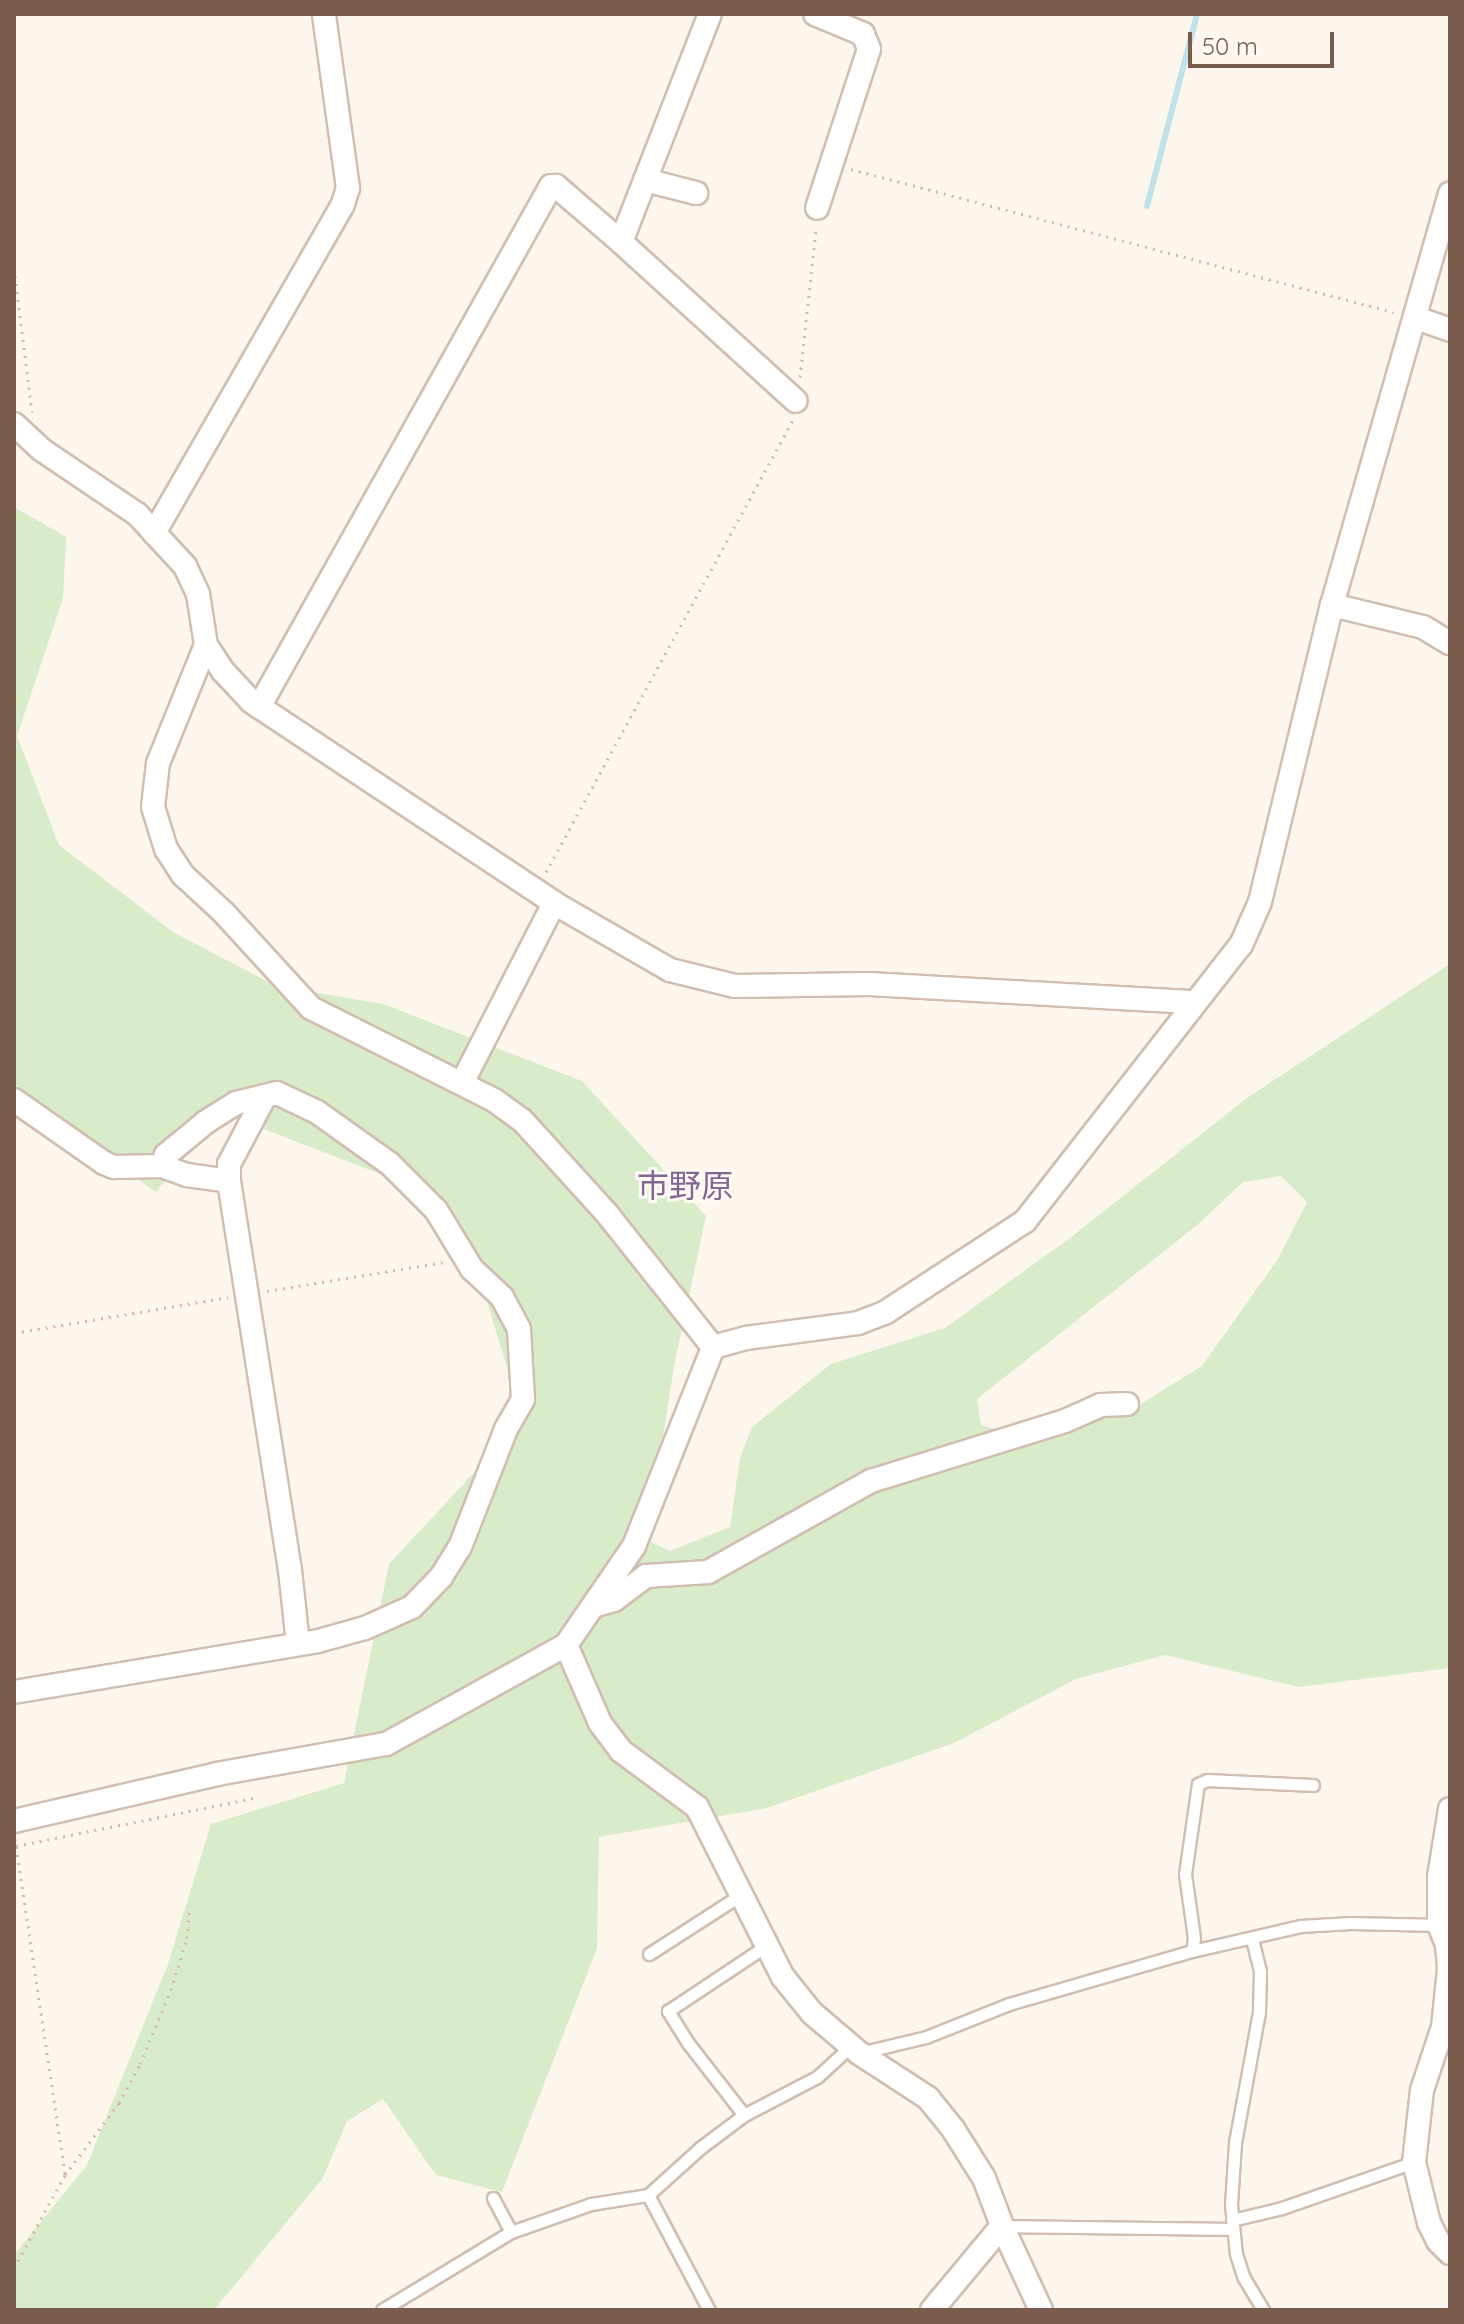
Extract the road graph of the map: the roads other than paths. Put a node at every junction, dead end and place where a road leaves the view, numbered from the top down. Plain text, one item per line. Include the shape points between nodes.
1 (324, 14) edge
2 (710, 14) edge
3 (815, 14) edge
4 (645, 180) junction
5 (696, 193) dead end
6 (1450, 196) edge
7 (817, 208) road end
8 (621, 242) junction
9 (1416, 318) junction
10 (1450, 330) edge
11 (796, 401) road end
12 (14, 424) edge
13 (154, 533) junction
14 (1332, 605) junction
15 (1450, 643) edge
16 (206, 645) junction
17 (259, 707) junction
18 (545, 896) junction
19 (1196, 1002) junction
20 (462, 1083) junction
21 (265, 1096) junction
22 (14, 1100) edge
23 (162, 1166) junction
24 (229, 1181) junction
25 (713, 1347) junction
26 (1127, 1404) dead end
27 (593, 1606) junction
28 (298, 1644) junction
29 (566, 1645) junction
30 (14, 1692) edge
31 (1313, 1785) dead end
32 (1450, 1809) edge
33 (14, 1821) edge
34 (1447, 1862) edge
35 (742, 1894) junction
36 (1439, 1925) junction
37 (1252, 1939) junction
38 (766, 1946) junction
39 (1192, 1951) junction
40 (649, 1954) dead end
41 (1447, 2027) edge
42 (855, 2050) junction
43 (744, 2115) junction
44 (1414, 2162) junction
45 (648, 2195) junction
46 (493, 2198) dead end
47 (1232, 2224) junction
48 (1002, 2226) junction
49 (511, 2232) junction
50 (1450, 2253) edge
51 (382, 2310) edge
52 (709, 2310) edge
53 (932, 2310) edge
54 (1041, 2310) edge
55 (1263, 2310) edge

1 - 13 street via 348,188 343,204
2 - 4 street
3 - 7 street via 863,34 869,49
4 - 5 street
4 - 8 street
6 - 9 street
8 - 11 street
8 - 17 street via 556,186 546,192
9 - 10 street
9 - 14 street
12 - 13 street via 137,514
13 - 16 street via 185,566 198,594
14 - 15 street via 1423,627
14 - 19 street via 1260,902 1241,945
16 - 17 street
16 - 20 street via 158,763 153,807 166,849 183,875 311,1008
17 - 18 street
18 - 19 street via 670,970 735,986 869,984
18 - 20 street
19 - 25 street via 1025,1221 886,1312 858,1323
20 - 25 street via 522,1120 608,1215
21 - 23 street via 236,1103 206,1122 166,1155
21 - 24 street via 229,1164
21 - 28 street via 277,1093 317,1112 390,1164 436,1210 472,1269 502,1297 519,1329 524,1378 523,1399 460,1547 441,1577 412,1607 365,1628
22 - 23 street via 104,1163
23 - 24 street
24 - 28 street
25 - 27 street via 634,1546
26 - 27 street via 1101,1405 871,1481 708,1572 646,1576 614,1600
27 - 29 street
28 - 30 street
29 - 33 street via 386,1744 217,1774
29 - 35 street via 600,1723 621,1751 697,1807
31 - 39 lane via 1207,1780 1198,1784 1185,1874
32 - 34 street
34 - 36 street via 1439,1877
35 - 38 street
35 - 40 lane
36 - 37 lane via 1300,1926
36 - 41 street via 1449,1969
37 - 39 lane
37 - 47 lane via 1260,1971 1259,2012 1235,2143
38 - 42 street via 812,2013
38 - 43 lane via 668,2011
39 - 42 lane via 1009,2004 926,2037
41 - 44 street via 1422,2090
42 - 43 lane via 817,2077
42 - 48 street via 937,2108 984,2178
43 - 45 lane
44 - 47 lane
44 - 50 street via 1429,2223
45 - 49 lane via 591,2204
45 - 52 lane
46 - 49 lane
47 - 48 lane
47 - 55 lane via 1244,2278
48 - 53 street
48 - 54 street
49 - 51 lane

